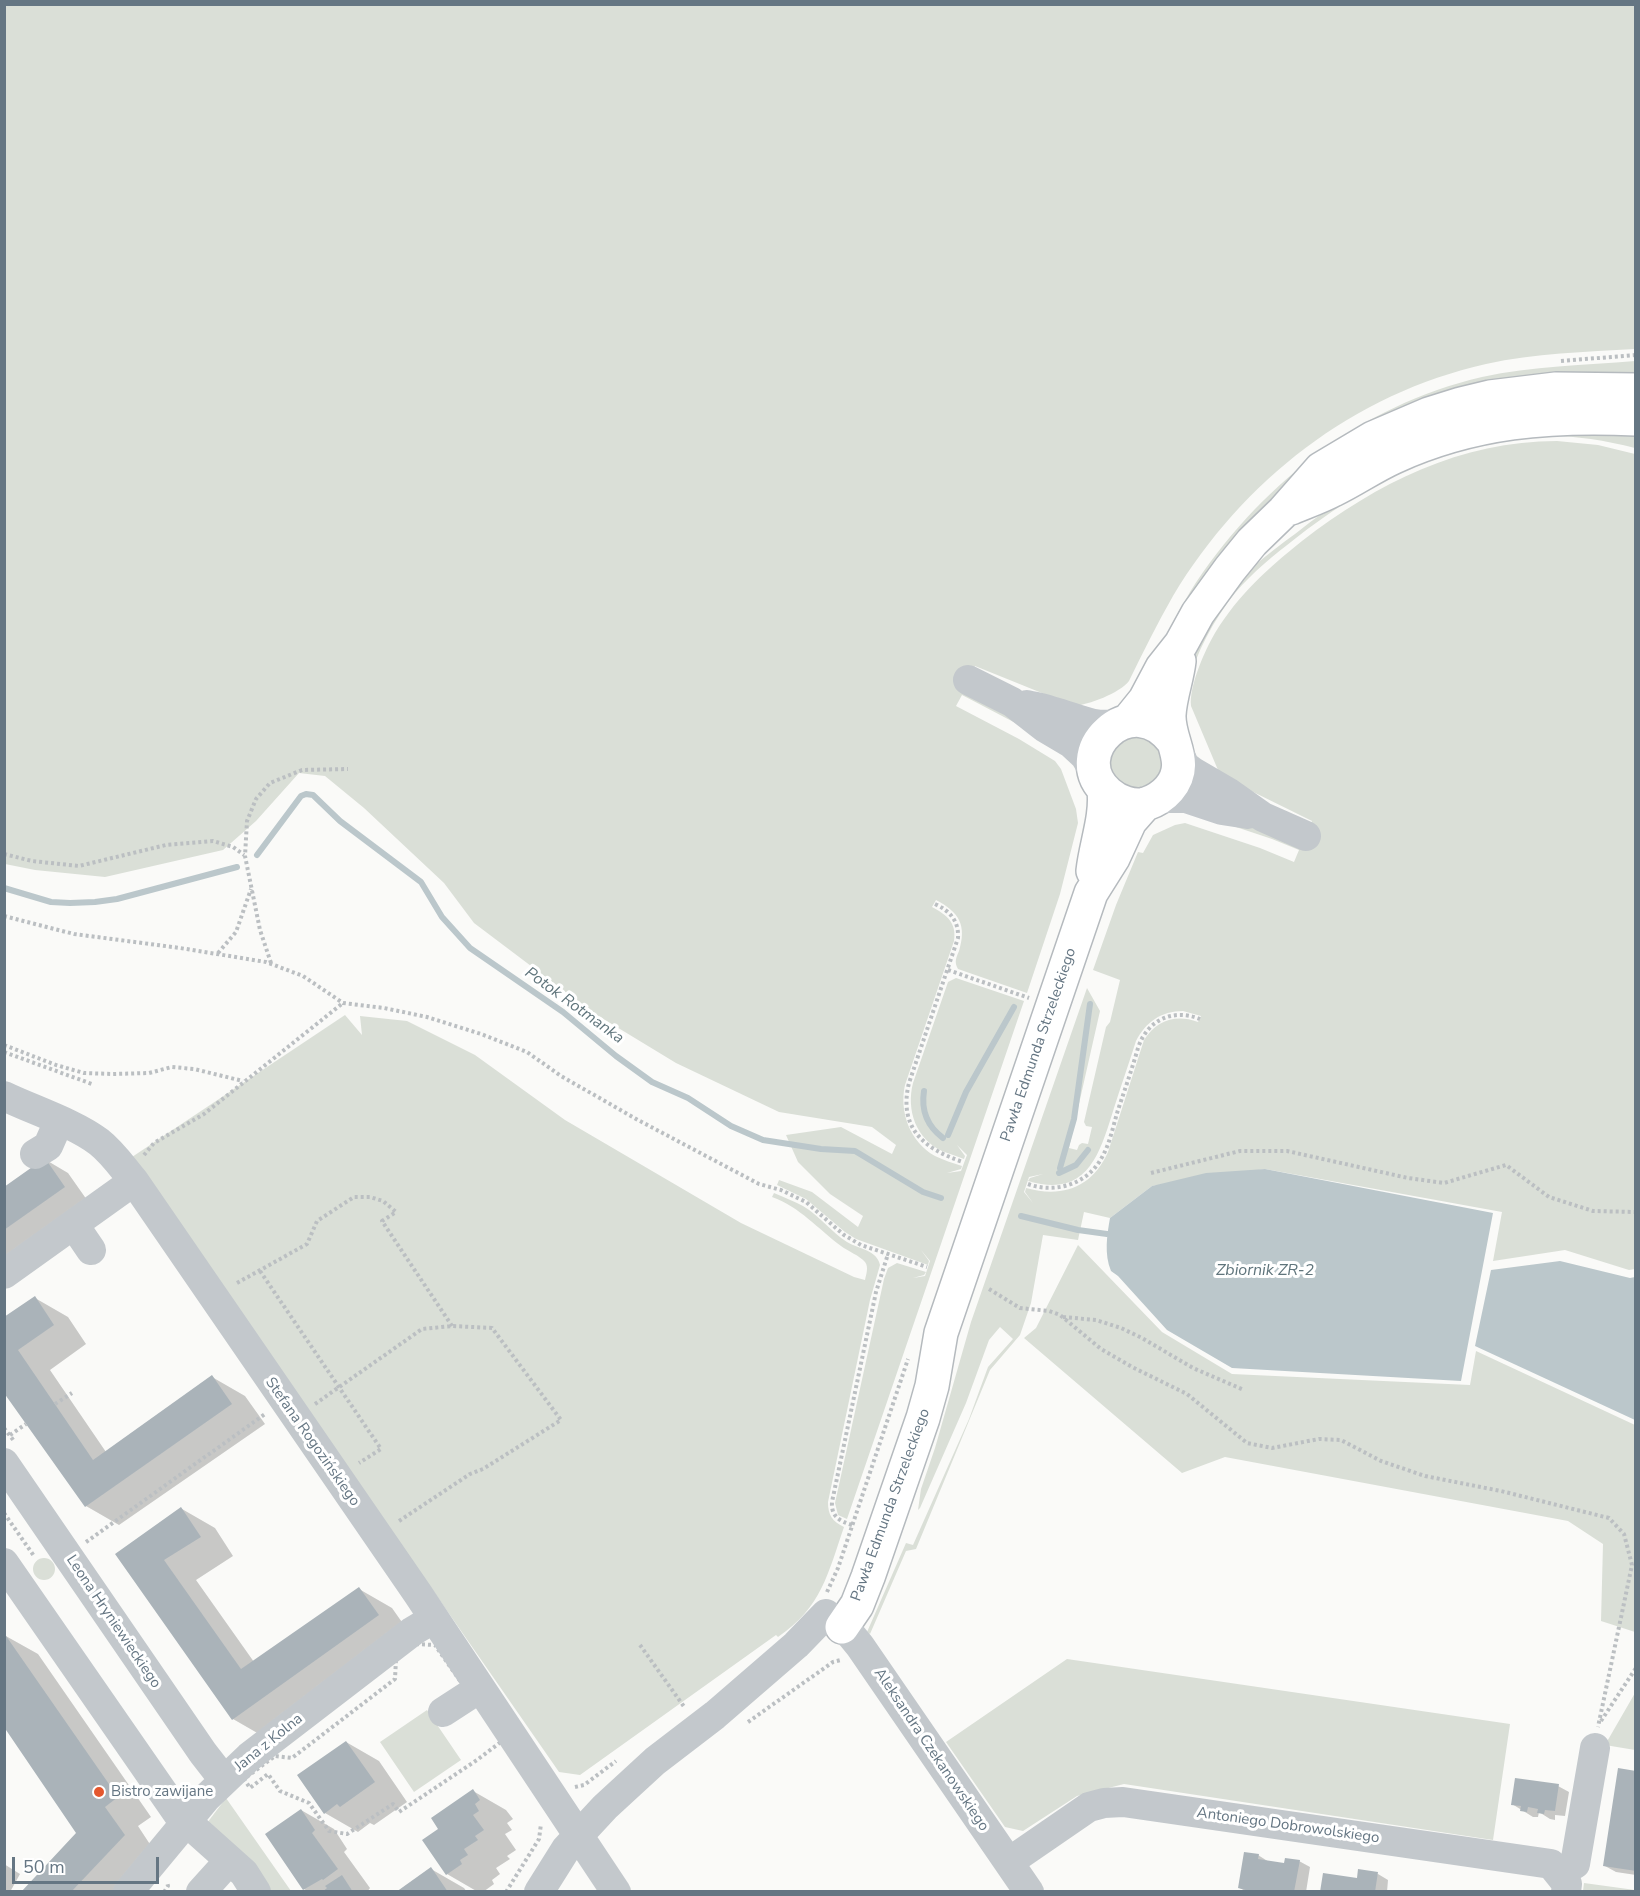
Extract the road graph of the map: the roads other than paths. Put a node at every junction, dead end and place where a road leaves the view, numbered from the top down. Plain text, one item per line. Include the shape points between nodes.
1 (1635, 390) edge
2 (1635, 419) edge
3 (1284, 512) junction
4 (1181, 644) junction
5 (968, 680) dead end
6 (1012, 702) junction
7 (1123, 722) junction
8 (1176, 747) junction
9 (1099, 780) junction
10 (1152, 801) junction
11 (1263, 816) junction
12 (1306, 836) dead end
13 (1091, 893) junction
14 (4, 1096) edge
15 (59, 1121) junction
16 (35, 1154) dead end
17 (137, 1171) junction
18 (74, 1225) junction
19 (91, 1250) dead end
20 (4, 1274) edge
21 (7, 1449) edge
22 (4, 1563) edge
23 (433, 1618) junction
24 (834, 1621) junction
25 (475, 1691) junction
26 (443, 1712) dead end
27 (1597, 1736) road end
28 (224, 1780) junction
29 (186, 1822) junction
30 (579, 1835) junction
31 (229, 1861) junction
32 (1009, 1862) junction
33 (1563, 1882) edge
34 (128, 1892) edge
35 (201, 1892) edge
36 (256, 1892) edge
37 (539, 1892) edge
38 (616, 1892) edge
39 (1029, 1892) edge

1 - 3 main road via 1556,389 1490,397 1430,414 1372,438 1321,469
2 - 3 main road via 1540,419 1458,433 1392,458 1335,490
3 - 4 main road via 1230,569
4 - 7 main road via 1162,668 1140,708
4 - 8 main road via 1169,709
5 - 6 street
6 - 7 street via 1087,723
6 - 9 street via 1078,749
7 - 8 main road via 1150,722 1167,733
7 - 9 main road via 1108,730 1098,744 1094,759
8 - 10 main road via 1177,774 1172,785
8 - 11 street via 1189,770
9 - 10 main road via 1112,797 1122,802 1133,805
9 - 13 main road, Pawła Edmunda Strzeleckiego via 1104,812
10 - 11 street via 1186,798 1222,810
10 - 13 main road, Pawła Edmunda Strzeleckiego via 1130,821
11 - 12 street
13 - 24 main road, Pawła Edmunda Strzeleckiego via 941,1333 915,1380 838,1594
14 - 15 street, Stefana Rogozińskiego
15 - 16 street via 48,1146
15 - 17 street, Stefana Rogozińskiego via 99,1142
17 - 18 street
17 - 23 street, Stefana Rogozińskiego
18 - 19 street
18 - 20 street
21 - 28 street, Leona Hryniewieckiego via 68,1555
22 - 29 street
23 - 25 street, Stefana Rogozińskiego
23 - 28 street, Jana z Kolna
24 - 30 street, Pawła Edmunda Strzeleckiego via 701,1713
24 - 32 street, Aleksandra Czekanowskiego via 860,1646
25 - 26 street
25 - 30 street, Stefana Rogozińskiego
27 - 33 street via 1575,1864
28 - 29 street, Jana z Kolna
29 - 31 street
29 - 34 street, Jana z Kolna
30 - 37 street, Pawła Edmunda Strzeleckiego
30 - 38 street, Stefana Rogozińskiego
31 - 35 street
31 - 36 street via 244,1873
32 - 33 street, Antoniego Dobrowolskiego via 1089,1807 1123,1802 1551,1864
32 - 39 street, Aleksandra Czekanowskiego

